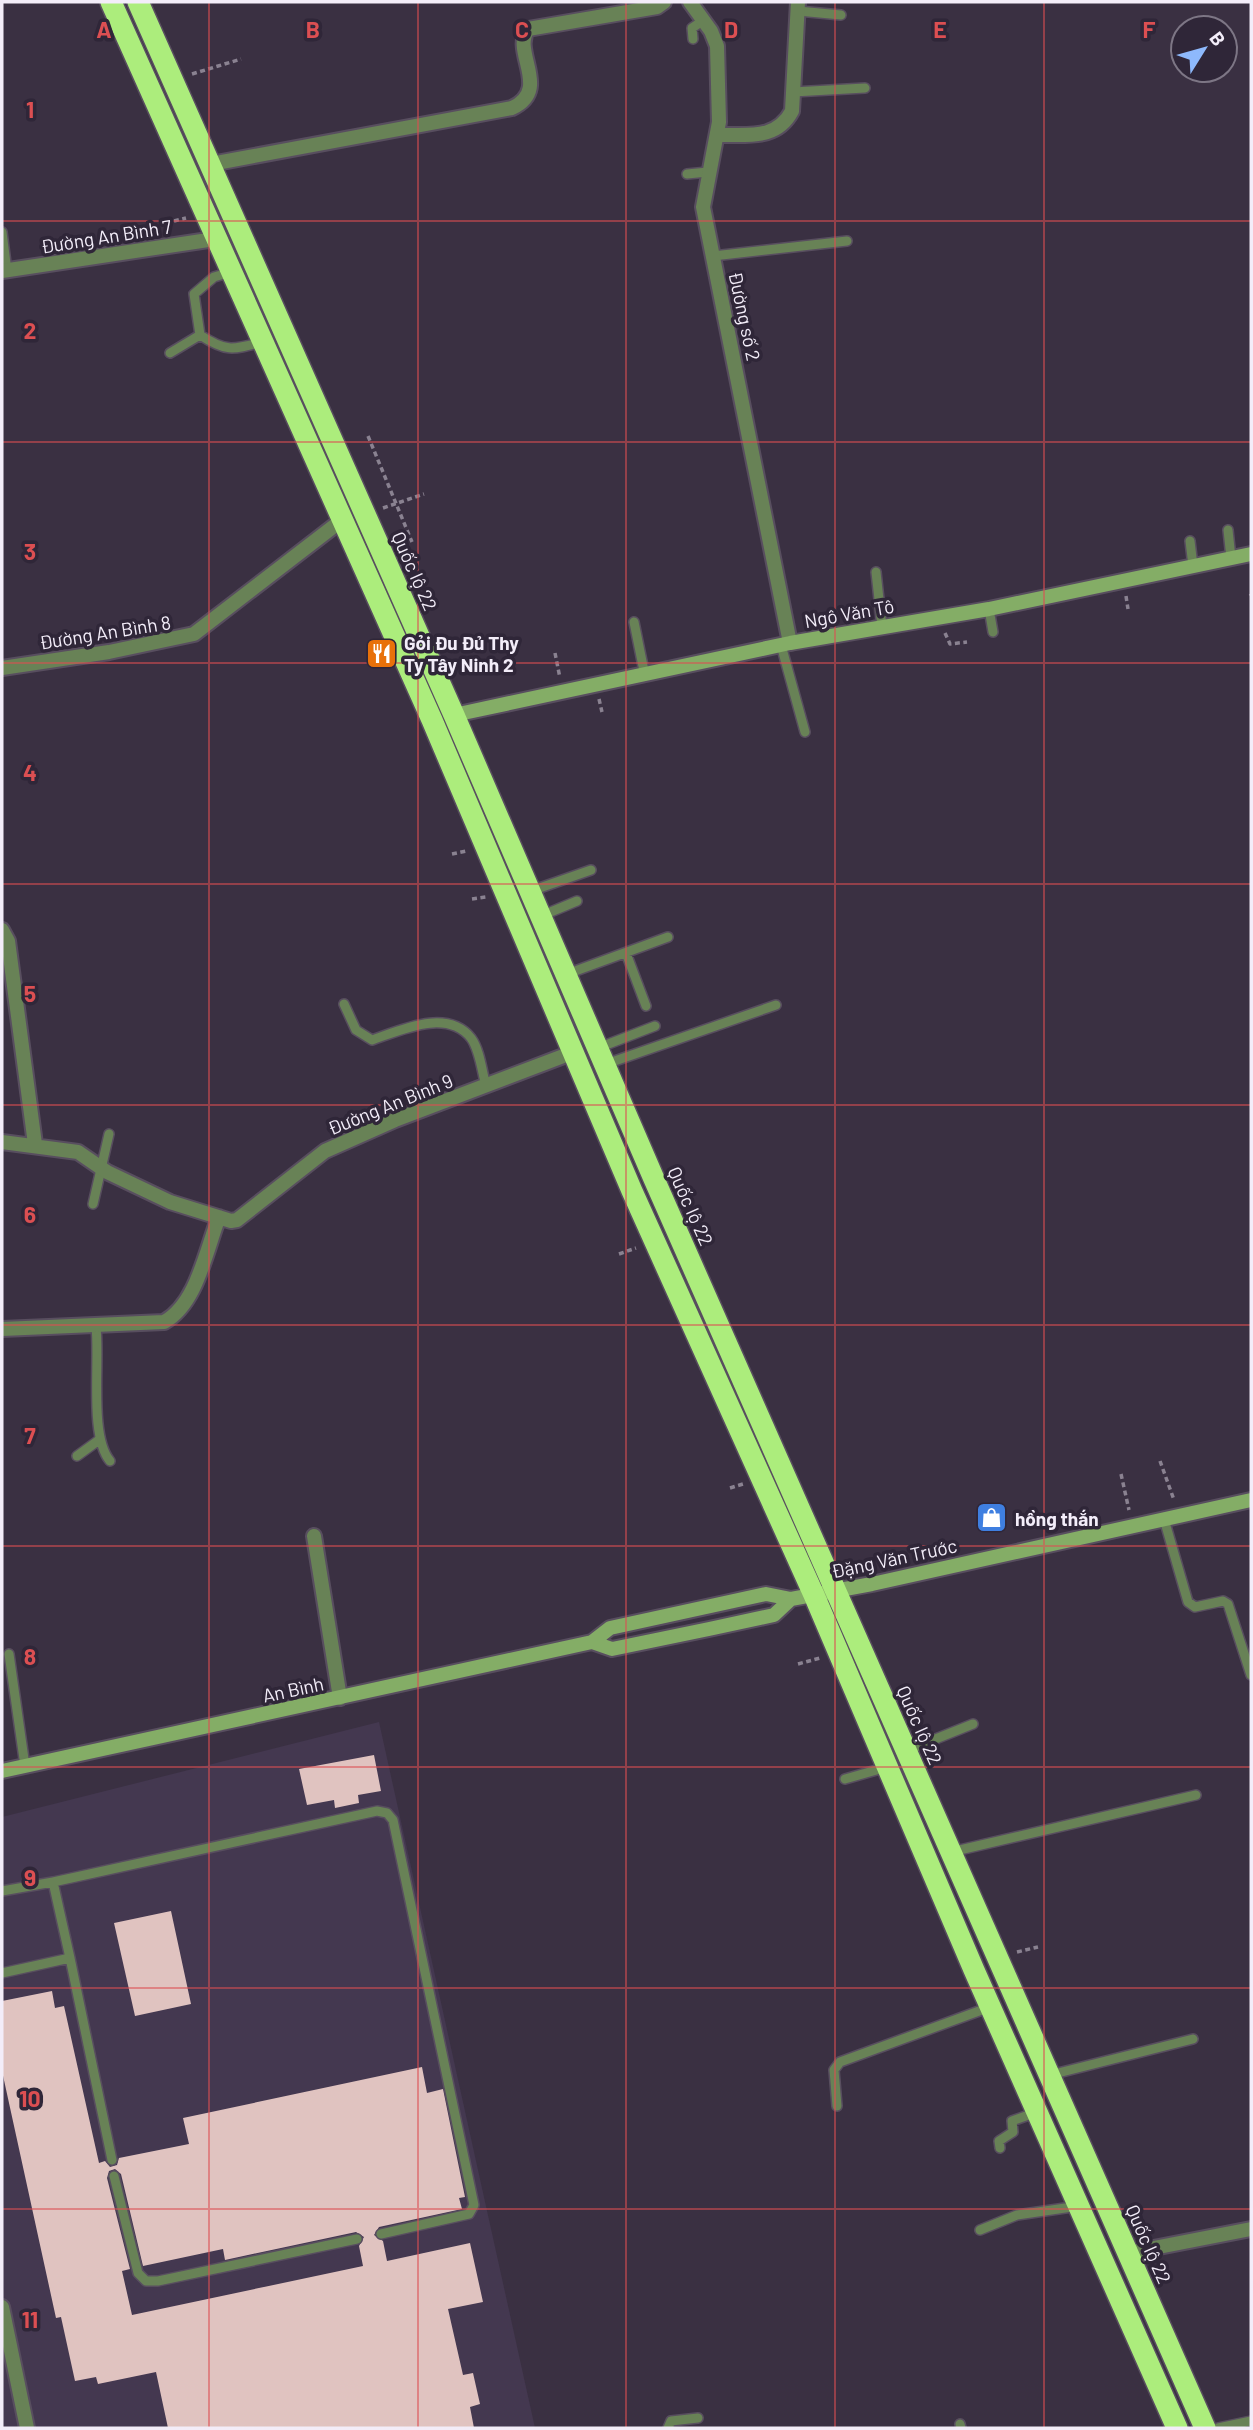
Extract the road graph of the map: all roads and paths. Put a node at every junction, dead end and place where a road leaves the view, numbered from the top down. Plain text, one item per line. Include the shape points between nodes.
1 (111, 2) edge
2 (138, 2) edge
3 (664, 2) edge
4 (690, 2) edge
5 (798, 6) edge
6 (841, 15) dead end
7 (704, 20) junction
8 (693, 39) dead end
9 (241, 59) dead end
10 (174, 80) junction
11 (865, 88) dead end
12 (793, 92) junction
13 (717, 135) junction
14 (211, 164) junction
15 (708, 172) junction
16 (189, 173) junction
17 (687, 174) dead end
18 (2, 232) edge
19 (215, 239) junction
20 (847, 241) dead end
21 (713, 256) junction
22 (4, 271) edge
23 (231, 272) junction
24 (200, 335) junction
25 (262, 341) junction
26 (170, 353) dead end
27 (368, 436) dead end
28 (424, 494) dead end
29 (395, 504) junction
30 (364, 514) junction
31 (342, 520) junction
32 (1228, 530) dead end
33 (1190, 541) dead end
34 (412, 542) dead end
35 (1251, 554) edge
36 (1231, 558) junction
37 (1193, 566) junction
38 (876, 572) dead end
39 (989, 609) junction
40 (942, 617) junction
41 (634, 622) dead end
42 (882, 627) junction
43 (993, 632) dead end
44 (967, 642) dead end
45 (786, 644) junction
46 (555, 653) dead end
47 (2, 668) edge
48 (645, 676) junction
49 (564, 694) junction
50 (454, 715) junction
51 (805, 732) dead end
52 (591, 870) dead end
53 (531, 891) junction
54 (577, 901) dead end
55 (541, 916) junction
56 (2, 930) edge
57 (667, 937) dead end
58 (626, 953) junction
59 (566, 974) junction
60 (344, 1004) dead end
61 (776, 1005) dead end
62 (646, 1006) dead end
63 (655, 1026) dead end
64 (574, 1052) junction
65 (601, 1056) junction
66 (486, 1086) junction
67 (109, 1134) dead end
68 (2, 1142) edge
69 (35, 1144) junction
70 (101, 1168) junction
71 (93, 1205) dead end
72 (219, 1217) junction
73 (96, 1326) junction
74 (2, 1329) edge
75 (99, 1440) junction
76 (77, 1456) dead end
77 (110, 1461) dead end
78 (1160, 1461) dead end
79 (1121, 1474) dead end
80 (1251, 1500) edge
81 (1180, 1516) junction
82 (1164, 1519) junction
83 (1133, 1526) junction
84 (314, 1536) dead end
85 (836, 1590) junction
86 (814, 1595) junction
87 (791, 1599) junction
88 (592, 1642) junction
89 (9, 1654) dead end
90 (1251, 1675) edge
91 (340, 1698) junction
92 (973, 1724) dead end
93 (906, 1750) junction
94 (25, 1766) junction
95 (887, 1767) junction
96 (2, 1771) edge
97 (845, 1779) dead end
98 (1196, 1795) dead end
99 (951, 1852) junction
100 (53, 1882) junction
101 (2, 1891) edge
102 (70, 1958) junction
103 (2, 1973) edge
104 (992, 2007) junction
105 (1194, 2039) dead end
106 (1050, 2075) junction
107 (837, 2106) dead end
108 (1038, 2111) junction
109 (1000, 2148) dead end
110 (112, 2160) dead end
111 (114, 2176) dead end
112 (1080, 2205) junction
113 (1251, 2229) edge
114 (980, 2230) dead end
115 (381, 2234) dead end
116 (357, 2239) dead end
117 (1128, 2253) junction
118 (3, 2316) edge
119 (698, 2418) dead end
120 (1251, 2421) edge
121 (27, 2428) edge
122 (668, 2428) edge
123 (1177, 2428) edge
124 (1205, 2428) edge
125 (1218, 2428) edge

1 - 16 highway
2 - 10 highway, Quốc lộ 22
3 - 14 street via 657,7 528,29 524,42 531,82 525,99 512,108
4 - 7 street, Đường số 2
5 - 6 lane
5 - 12 street
7 - 8 lane via 692,28
7 - 13 street, Đường số 2 via 717,46
9 - 10 path
10 - 14 highway, Quốc lộ 22
11 - 12 lane
12 - 13 street via 792,111 780,128 771,133
13 - 15 street, Đường số 2
14 - 16 highway
14 - 30 highway, Quốc lộ 22
15 - 17 lane
15 - 21 street, Đường số 2 via 703,207
16 - 19 highway
18 - 22 lane
19 - 22 street, Đường An Bình 7
19 - 23 highway
20 - 21 lane
21 - 45 street, Đường số 2
23 - 24 lane via 214,277 194,294
23 - 25 highway
24 - 25 lane via 230,350
24 - 26 lane
25 - 31 highway
27 - 29 path
28 - 29 path
29 - 30 path
29 - 34 path
30 - 50 highway, Quốc lộ 22
31 - 47 street, Đường An Bình 8 via 194,634
31 - 64 highway
32 - 36 lane
33 - 37 lane
35 - 36 main road, Ngô Văn Tô
36 - 37 main road, Ngô Văn Tô
37 - 39 main road, Ngô Văn Tô
38 - 42 lane
39 - 40 main road, Ngô Văn Tô
39 - 43 lane
40 - 42 main road, Ngô Văn Tô
40 - 44 path via 947,642
41 - 48 lane
42 - 45 main road, Ngô Văn Tô
45 - 48 main road, Ngô Văn Tô
45 - 51 lane
46 - 49 path
48 - 49 main road, Ngô Văn Tô
49 - 50 main road, Ngô Văn Tô
50 - 53 highway, Quốc lộ 22
52 - 53 lane
53 - 55 highway, Quốc lộ 22
54 - 55 lane
55 - 59 highway, Quốc lộ 22
56 - 69 street via 8,941
57 - 58 lane
58 - 59 lane
58 - 62 lane
59 - 65 highway, Quốc lộ 22
60 - 66 lane via 356,1030 372,1040 419,1025 441,1023 461,1028 473,1040
61 - 65 lane
63 - 65 lane
64 - 66 street, Đường An Bình 9
64 - 86 highway
65 - 85 highway, Quốc lộ 22
66 - 72 street, Đường An Bình 9 via 325,1151 243,1217 230,1221
67 - 70 lane
68 - 69 street, Đường An Bình 9
69 - 70 street, Đường An Bình 9 via 78,1152
70 - 71 lane
70 - 72 street, Đường An Bình 9 via 170,1202
72 - 73 street via 179,1312 149,1325
73 - 74 street
73 - 75 lane
75 - 76 lane
75 - 77 lane
78 - 81 path
79 - 83 path
80 - 81 main road, Đặng Văn Trước
81 - 82 main road, Đặng Văn Trước
82 - 83 main road, Đặng Văn Trước
82 - 90 lane via 1188,1602 1195,1607 1228,1604
83 - 85 main road, Đặng Văn Trước
84 - 91 street
85 - 86 main road, Đặng Văn Trước
85 - 93 highway, Quốc lộ 22
86 - 87 main road, Đặng Văn Trước
86 - 95 highway
87 - 88 main road, An Bình via 766,1594 610,1628
87 - 88 main road, An Bình via 774,1615 612,1649
88 - 91 main road, An Bình
89 - 94 lane
91 - 94 main road, An Bình
92 - 93 lane
93 - 99 highway, Quốc lộ 22
94 - 96 main road, An Bình
95 - 97 lane
95 - 104 highway
98 - 99 lane
99 - 106 highway, Quốc lộ 22
100 - 101 lane
100 - 102 lane
100 - 115 lane via 377,1811 387,1813 393,1820 474,2205 470,2214
102 - 103 lane
102 - 110 lane
104 - 107 lane via 840,2062 834,2070
104 - 108 highway
105 - 106 lane
106 - 117 highway, Quốc lộ 22
108 - 109 lane via 1012,2120 1013,2132 999,2140
108 - 112 highway
111 - 116 lane via 138,2273 146,2281
112 - 114 lane via 1017,2215
112 - 123 highway
113 - 117 street
117 - 124 highway, Quốc lộ 22
118 - 121 street
119 - 122 lane via 671,2421
120 - 125 lane

